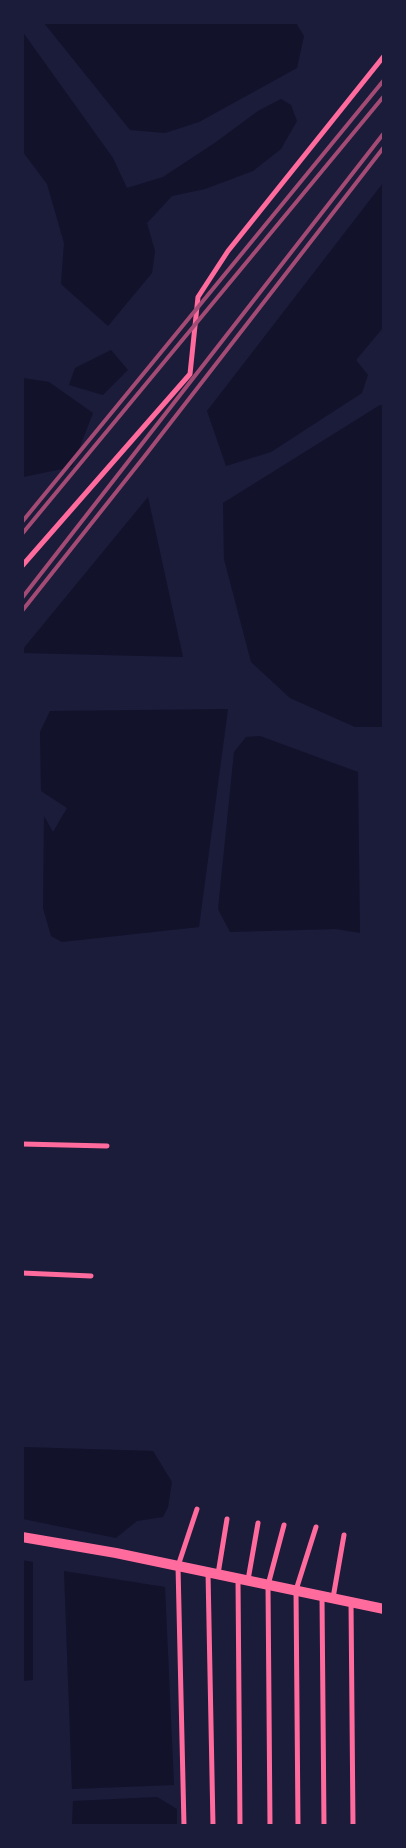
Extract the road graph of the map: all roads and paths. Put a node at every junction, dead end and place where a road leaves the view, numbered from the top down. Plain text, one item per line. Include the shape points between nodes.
1 (384, 56) edge
2 (22, 566) edge
3 (22, 1144) edge
4 (107, 1146) dead end
5 (22, 1273) edge
6 (91, 1276) dead end
7 (197, 1509) dead end
8 (227, 1520) dead end
9 (258, 1523) dead end
10 (284, 1525) dead end
11 (316, 1527) dead end
12 (344, 1535) dead end
13 (22, 1537) edge
14 (178, 1566) junction
15 (208, 1572) junction
16 (218, 1574) junction
17 (243, 1579) junction
18 (268, 1585) junction
19 (296, 1590) junction
20 (327, 1597) junction
21 (351, 1602) junction
22 (384, 1609) edge
23 (184, 1826) edge
24 (213, 1826) edge
25 (240, 1826) edge
26 (270, 1826) edge
27 (298, 1826) edge
28 (324, 1826) edge
29 (353, 1826) edge

1 - 2 street via 228,251 198,297 190,374
3 - 4 street
5 - 6 street
7 - 14 street
8 - 16 street
9 - 17 street
10 - 18 street
11 - 19 street
12 - 20 street
13 - 14 main road
14 - 15 main road
14 - 23 street
15 - 16 main road
15 - 24 street
16 - 17 main road
17 - 18 main road
17 - 25 street
18 - 19 main road
18 - 26 street
19 - 20 main road
19 - 27 street
20 - 21 main road
20 - 28 street
21 - 22 main road
21 - 29 street

